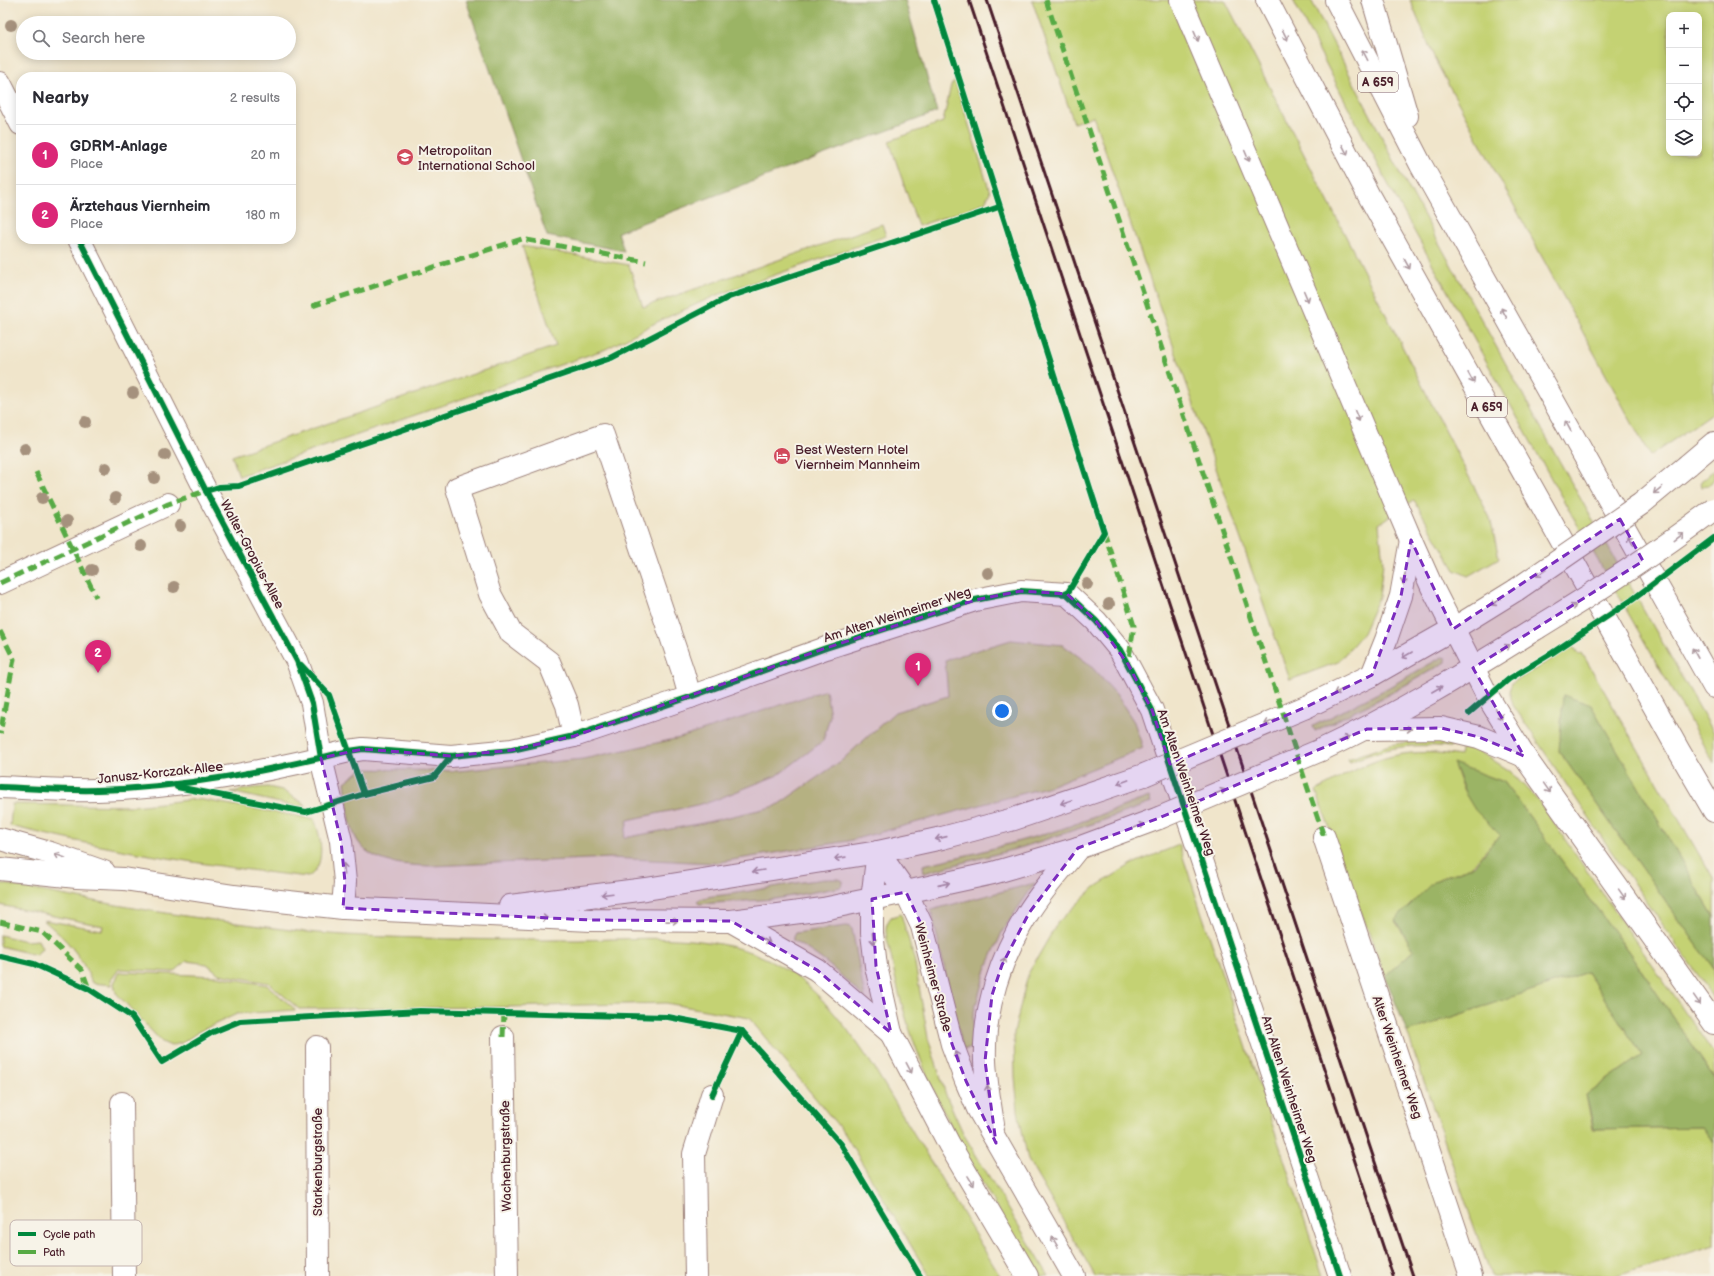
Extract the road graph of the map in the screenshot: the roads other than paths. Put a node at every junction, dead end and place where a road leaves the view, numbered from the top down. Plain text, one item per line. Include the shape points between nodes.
1 (1181, 0) edge
2 (1267, 0) edge
3 (1336, 0) edge
4 (1373, 0) edge
5 (0, 83) edge
6 (16, 114) edge
7 (1421, 165) junction
8 (82, 244) edge
9 (1714, 443) edge
10 (168, 504) dead end
11 (1714, 509) edge
12 (1411, 540) junction
13 (0, 583) edge
14 (1453, 629) junction
15 (1473, 668) junction
16 (1372, 674) junction
17 (1714, 687) edge
18 (690, 697) junction
19 (1367, 729) junction
20 (574, 736) junction
21 (1524, 756) junction
22 (321, 758) junction
23 (0, 787) edge
24 (1714, 811) edge
25 (1324, 837) dead end
26 (0, 839) edge
27 (1078, 848) junction
28 (878, 852) junction
29 (0, 869) edge
30 (124, 879) junction
31 (906, 892) junction
32 (872, 899) junction
33 (343, 908) junction
34 (448, 912) junction
35 (731, 920) junction
36 (1714, 1023) edge
37 (891, 1033) junction
38 (503, 1037) dead end
39 (317, 1047) dead end
40 (712, 1095) dead end
41 (122, 1103) dead end
42 (996, 1143) junction
43 (123, 1220) edge
44 (124, 1266) edge
45 (124, 1276) edge
46 (318, 1276) edge
47 (507, 1276) edge
48 (696, 1276) edge
49 (1027, 1276) edge
50 (1074, 1276) edge
51 (1340, 1276) edge
52 (1471, 1276) edge

1 -> 12 main road
2 -> 24 main road, A 659 via 1369,196
7 -> 3 main road, A 659
4 - 7 main road
5 - 6 main road
17 -> 7 main road, A 659
8 - 22 main road, Walter-Gropius-Allee via 203,484 297,661 312,703
9 -> 14 main road, bridge via 1641,504 1516,590
10 - 13 main road
15 -> 11 main road, bridge via 1614,581
12 - 14 main road
12 -> 16 main road via 1401,596
14 - 15 main road
14 -> 16 main road
19 -> 15 main road
15 -> 21 main road
16 -> 28 main road, bridge via 1306,707 1144,774 1014,819
18 - 20 main road, Am Alten Weinheimer Weg
18 - 20 main road via 603,436 457,488 490,594 511,633 549,662 567,706
18 - 51 main road, Am Alten Weinheimer Weg via 826,648 975,600 1021,591 1068,594 1120,650 1152,710
19 -> 21 main road via 1442,728 1479,737
27 -> 19 main road, bridge via 1159,818
20 - 22 main road, Am Alten Weinheimer Weg via 512,750 451,756 363,749
21 -> 36 main road
22 - 23 main road, Janusz-Korczak-Allee via 244,774 158,786 97,790
33 -> 22 main road, Walter-Gropius-Allee via 346,882 341,841
25 - 52 main road, Alter Weinheimer Weg
30 -> 26 main road via 50,853
31 -> 27 main road via 993,873
42 -> 27 main road, Weinheimer Straße via 985,1060 992,996 1002,965 1029,913
28 - 31 main road, Weinheimer Straße
28 - 32 main road
28 -> 34 main road via 646,889
29 - 30 main road
30 - 33 main road via 234,896
31 - 32 main road
42 -> 31 main road, Weinheimer Straße via 978,1109 952,1044 922,926
32 - 35 main road via 823,909
32 -> 37 main road via 872,933 876,966
33 - 34 main road
34 -> 35 main road via 591,920
35 -> 37 main road via 817,970
37 -> 49 main road via 949,1144
38 - 47 main road, Wachenburgstraße
39 - 46 main road, Starkenburgstraße
40 - 48 main road via 694,1154
41 - 43 main road
50 -> 42 main road, Weinheimer Straße
44 - 45 main road

